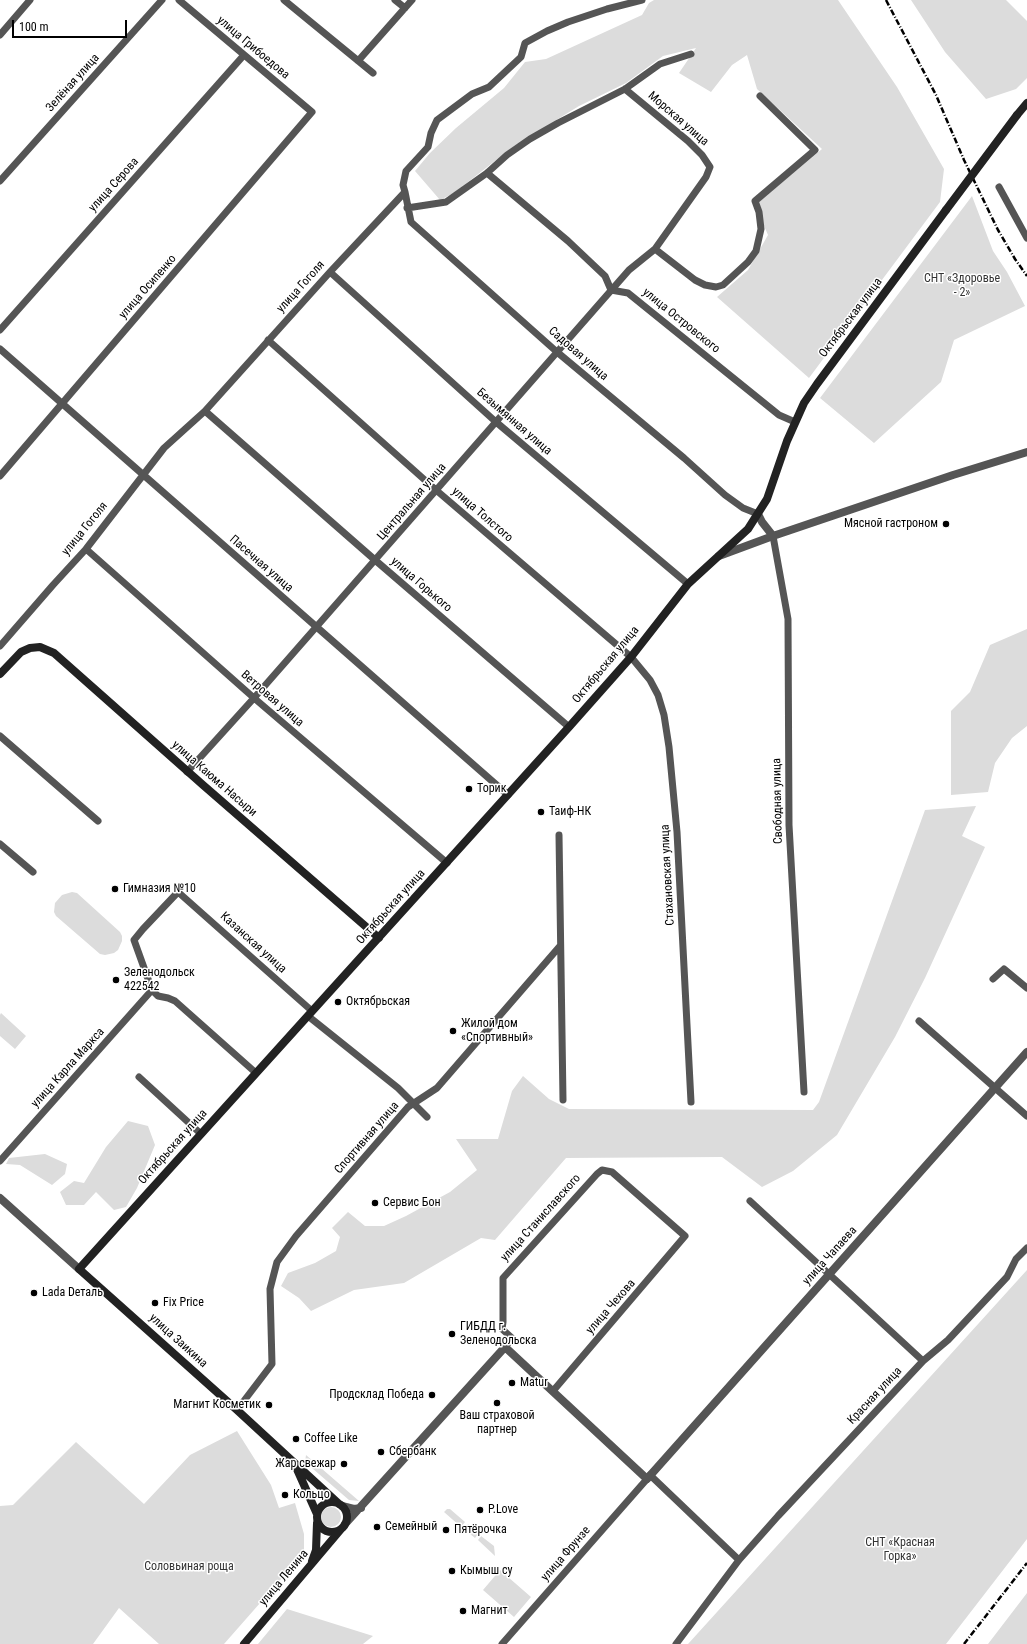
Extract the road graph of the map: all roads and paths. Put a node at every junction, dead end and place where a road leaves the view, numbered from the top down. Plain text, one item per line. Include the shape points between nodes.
1 (30, 0) edge
2 (162, 0) edge
3 (180, 0) edge
4 (284, 0) edge
5 (395, 0) edge
6 (412, 0) edge
7 (642, 0) edge
8 (405, 8) junction
9 (0, 34) edge
10 (691, 54) dead end
11 (244, 55) junction
12 (358, 61) junction
13 (373, 73) dead end
14 (625, 88) junction
15 (760, 96) dead end
16 (1027, 103) edge
17 (312, 112) joint
18 (487, 173) junction
19 (0, 181) edge
20 (999, 187) dead end
21 (405, 192) junction
22 (407, 208) junction
23 (1027, 238) edge
24 (655, 249) junction
25 (330, 272) junction
26 (611, 290) junction
27 (0, 330) edge
28 (268, 340) junction
29 (0, 349) edge
30 (557, 352) junction
31 (62, 404) junction
32 (205, 411) junction
33 (496, 422) junction
34 (795, 422) junction
35 (1027, 452) edge
36 (143, 475) junction
37 (0, 476) edge
38 (436, 490) junction
39 (758, 514) junction
40 (773, 536) junction
41 (86, 549) junction
42 (716, 558) junction
43 (375, 560) junction
44 (688, 584) junction
45 (317, 627) junction
46 (0, 646) edge
47 (631, 656) junction
48 (0, 674) edge
49 (254, 698) junction
50 (570, 727) junction
51 (0, 736) edge
52 (187, 772) junction
53 (508, 795) junction
54 (98, 821) dead end
55 (559, 835) dead end
56 (0, 844) edge
57 (447, 863) junction
58 (33, 872) dead end
59 (379, 938) junction
60 (560, 946) junction
61 (993, 979) dead end
62 (1027, 988) edge
63 (152, 990) junction
64 (310, 1014) junction
65 (919, 1021) dead end
66 (1027, 1052) edge
67 (256, 1073) junction
68 (139, 1077) dead end
69 (995, 1088) junction
70 (804, 1092) dead end
71 (563, 1100) dead end
72 (691, 1102) dead end
73 (413, 1104) junction
74 (1027, 1116) edge
75 (427, 1117) dead end
76 (201, 1134) junction
77 (0, 1161) edge
78 (597, 1174) joint
79 (0, 1198) edge
80 (750, 1201) dead end
81 (1027, 1248) edge
82 (79, 1269) junction
83 (829, 1276) junction
84 (505, 1347) junction
85 (923, 1361) junction
86 (553, 1391) junction
87 (237, 1410) junction
88 (294, 1463) junction
89 (648, 1477) junction
90 (341, 1505) junction
91 (361, 1508) junction
92 (317, 1514) junction
93 (318, 1523) junction
94 (344, 1526) junction
95 (739, 1560) junction
96 (309, 1569) junction
97 (244, 1644) edge
98 (502, 1644) edge
99 (676, 1644) edge

1 - 9 street
2 - 19 street, Зелёная улица
3 - 11 street, улица Грибоедова
4 - 12 street
5 - 8 street
6 - 8 street
7 - 21 street via 568,22 526,43 521,57 489,87 472,94 437,120 428,147 406,171 403,185
8 - 12 street
10 - 14 street via 660,64
11 - 17 street, улица Грибоедова
11 - 27 street, улица Серова
12 - 13 street
14 - 18 street via 530,139
14 - 24 street, Морская улица via 688,141 710,167 706,177
15 - 24 street via 815,150 755,201 762,229 756,252 723,285 716,287 695,280
16 - 34 main road, Октябрьская улица, bridge via 817,384
17 - 31 street, улица Осипенко
18 - 22 street via 446,202
18 - 26 street via 568,241 605,276
20 - 23 street
21 - 22 street, Садовая улица
21 - 25 street, улица Гоголя
22 - 30 street, Садовая улица via 411,222
24 - 26 street, Центральная улица via 629,270
25 - 28 street, улица Гоголя
25 - 33 street, Безымянная улица
26 - 30 street, Центральная улица
26 - 34 street, улица Островского via 628,293 779,415
28 - 32 street, улица Гоголя
28 - 38 street, улица Толстого
29 - 31 street, Пасечная улица
30 - 33 street, Центральная улица
30 - 39 street, Садовая улица via 684,458 724,495 743,508
31 - 36 street, Пасечная улица
31 - 37 street, улица Осипенко
32 - 36 street, улица Гоголя via 164,448
32 - 43 street, улица Горького
33 - 38 street, Центральная улица
33 - 44 street, Безымянная улица
34 - 39 main road, Октябрьская улица via 774,481
35 - 40 street, Октябрьская улица
36 - 41 street, улица Гоголя
36 - 45 street, Пасечная улица
38 - 43 street, Центральная улица
38 - 47 street, улица Толстого
39 - 40 street, Свободная улица
39 - 42 main road, Октябрьская улица via 748,529
40 - 42 street, Октябрьская улица
40 - 70 street, Свободная улица via 788,619 789,825
41 - 46 street, улица Гоголя
41 - 49 street, Ветровая улица
42 - 44 main road, Октябрьская улица
43 - 45 street, Центральная улица
43 - 50 street, улица Горького
44 - 47 main road, Октябрьская улица
45 - 49 street, Центральная улица
45 - 53 street, Пасечная улица
47 - 50 main road, Октябрьская улица
47 - 72 street, Стахановская улица via 658,695 669,747 677,832
48 - 52 main road, улица Каюма Насыри via 21,652 30,648 40,647 54,653
49 - 52 street, Центральная улица
49 - 57 street, Ветровая улица
50 - 53 main road, Октябрьская улица
51 - 54 street
52 - 59 main road, улица Каюма Насыри
53 - 57 main road, Октябрьская улица
55 - 60 street
56 - 58 street
57 - 59 main road, Октябрьская улица
59 - 64 main road, Октябрьская улица
60 - 71 street
60 - 73 street, Спортивная улица via 437,1088
61 - 62 street via 1004,969
63 - 64 street, Казанская улица via 134,940 178,892
63 - 67 street via 158,996 175,1001
63 - 77 street, улица Карла Маркса
64 - 67 main road, Октябрьская улица
64 - 73 street, Казанская улица via 398,1088
65 - 69 street
66 - 69 street, улица Чапаева
67 - 76 main road, Октябрьская улица
68 - 76 street
69 - 74 street
69 - 83 street, улица Чапаева
73 - 75 street, Казанская улица
73 - 87 street, Спортивная улица via 296,1236 277,1262 270,1289 272,1364
76 - 82 main road, Октябрьская улица
78 - 84 street, улица Станиславского via 503,1278 502,1329 512,1338
78 - 86 street, улица Чехова via 602,1170 612,1172 685,1236
79 - 82 street, улица Заикина
80 - 83 street
81 - 85 street, Красная улица via 1016,1259 1006,1277 948,1340
82 - 87 main road, улица Заикина
83 - 85 street
83 - 89 street, улица Чапаева
84 - 86 street
84 - 91 street, улица Ленина
85 - 95 street, Красная улица
86 - 89 street
87 - 88 main road, улица Заикина
88 - 90 main road, улица Заикина
88 - 92 main road
89 - 95 street
89 - 98 street, улица Фрунзе
90 - 91 street via 354,1509
90 - 92 main road via 334,1502 325,1503
90 - 94 main road via 347,1515
91 - 94 street, улица Ленина
92 - 93 main road
93 - 94 main road via 328,1532
93 - 96 main road via 316,1550
94 - 96 main road, улица Ленина
95 - 99 street, Красная улица
96 - 97 main road, улица Ленина

